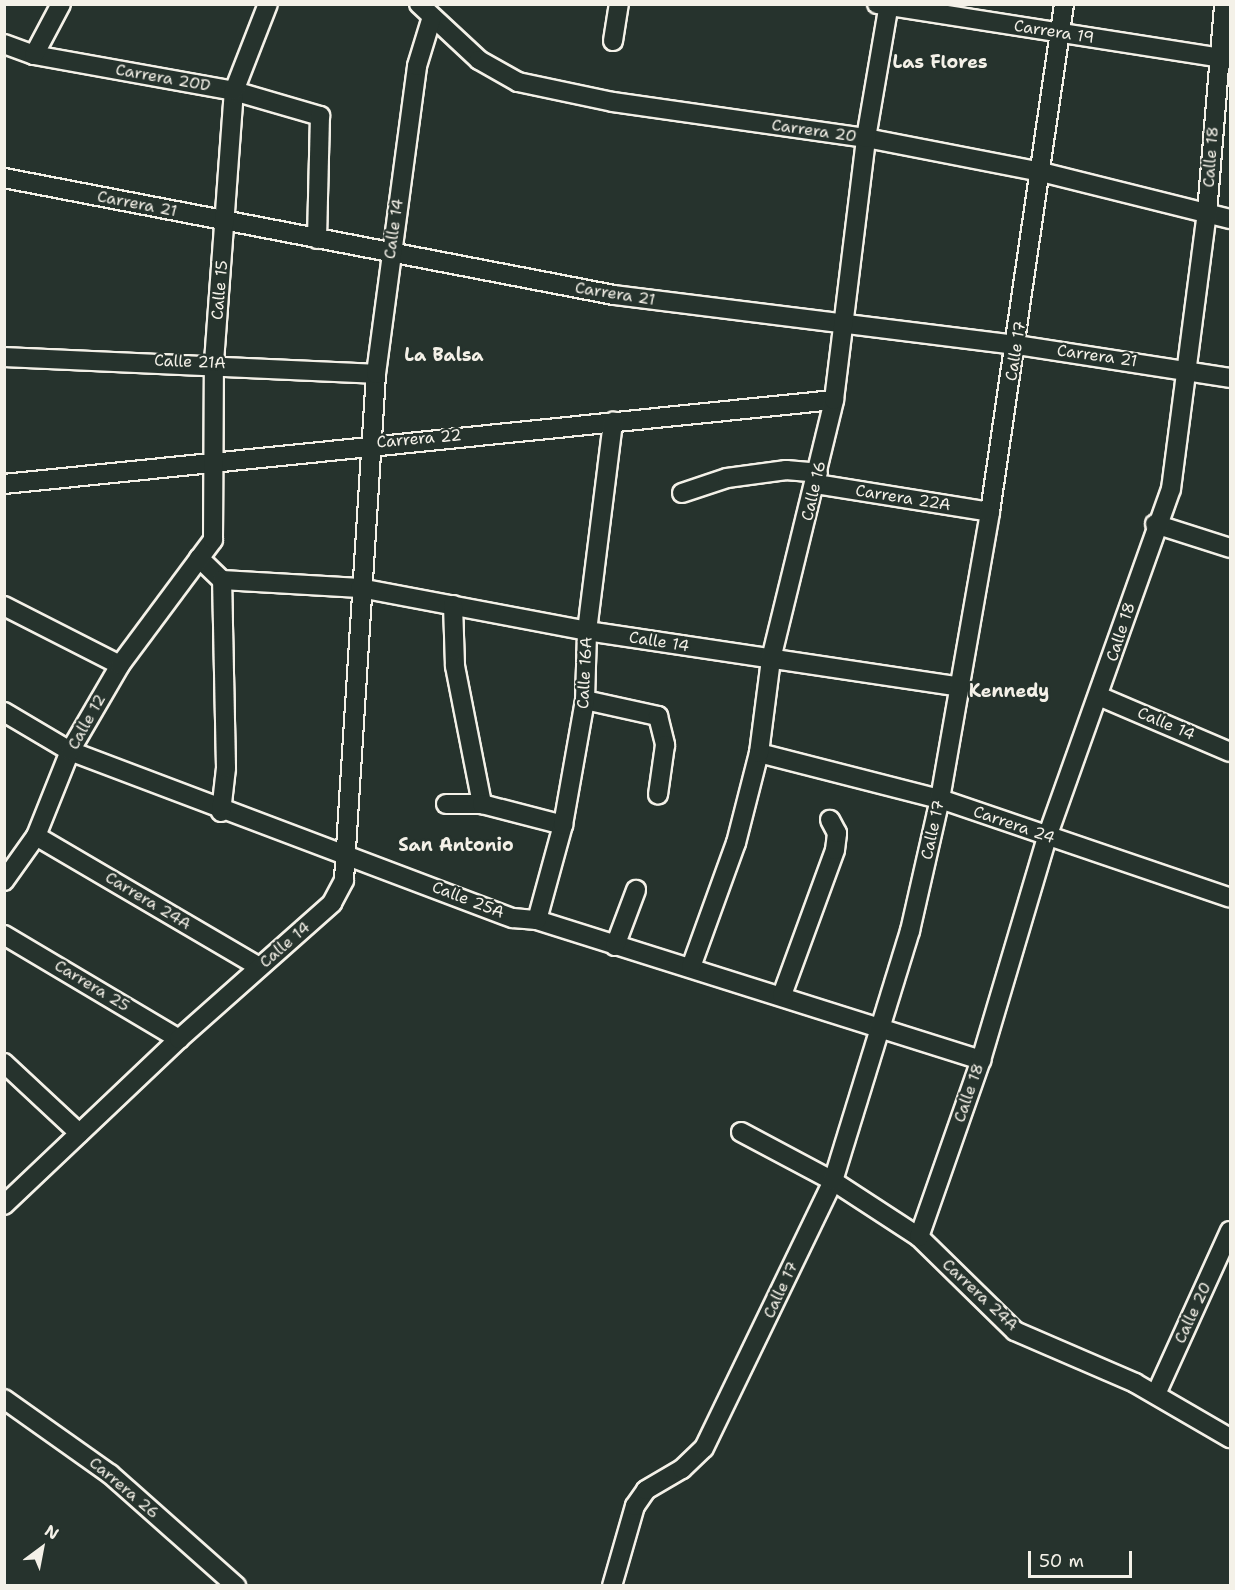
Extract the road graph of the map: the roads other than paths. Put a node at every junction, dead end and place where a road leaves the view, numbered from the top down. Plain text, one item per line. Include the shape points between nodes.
1 (61, 4) edge
2 (268, 4) edge
3 (619, 4) edge
4 (1064, 4) edge
5 (1224, 4) edge
6 (885, 5) edge
7 (425, 11) edge
8 (1059, 33) junction
9 (613, 41) dead end
10 (4, 44) edge
11 (34, 55) junction
12 (1224, 58) edge
13 (234, 91) junction
14 (866, 138) junction
15 (1041, 172) junction
16 (4, 178) edge
17 (1207, 213) junction
18 (1230, 219) edge
19 (227, 222) junction
20 (317, 239) junction
21 (390, 254) junction
22 (843, 323) junction
23 (1017, 345) junction
24 (4, 357) edge
25 (214, 362) junction
26 (1189, 369) junction
27 (376, 374) junction
28 (1230, 378) edge
29 (834, 400) junction
30 (613, 422) junction
31 (374, 442) junction
32 (213, 463) junction
33 (817, 479) junction
34 (4, 484) edge
35 (682, 493) dead end
36 (990, 512) junction
37 (1155, 524) junction
38 (1230, 548) edge
39 (199, 558) junction
40 (187, 572) joint
41 (222, 580) junction
42 (360, 588) junction
43 (453, 605) junction
44 (4, 606) edge
45 (587, 631) junction
46 (771, 659) junction
47 (120, 665) junction
48 (960, 687) junction
49 (1101, 697) junction
50 (585, 700) junction
51 (4, 712) edge
52 (70, 752) junction
53 (1230, 752) edge
54 (759, 753) junction
55 (658, 795) dead end
56 (940, 800) junction
57 (446, 804) dead end
58 (482, 804) junction
59 (221, 812) junction
60 (830, 820) dead end
61 (563, 825) junction
62 (36, 836) junction
63 (1047, 837) junction
64 (346, 854) junction
65 (4, 881) edge
66 (636, 890) dead end
67 (1230, 898) edge
68 (537, 920) junction
69 (4, 934) edge
70 (615, 946) junction
71 (259, 967) junction
72 (691, 967) junction
73 (782, 995) junction
74 (879, 1028) junction
75 (179, 1039) junction
76 (981, 1060) junction
77 (4, 1063) edge
78 (79, 1132) junction
79 (741, 1132) dead end
80 (833, 1181) junction
81 (4, 1205) edge
82 (1230, 1231) edge
83 (919, 1237) junction
84 (1156, 1394) junction
85 (4, 1399) edge
86 (1230, 1438) edge
87 (236, 1586) edge
88 (612, 1586) edge

1 - 11 street
2 - 13 street, Calle 15
3 - 9 street
4 - 8 street, Calle 17
5 - 12 street, Calle 18
6 - 8 street, Carrera 19
6 - 14 street, Calle 16
7 - 14 street, Carrera 20 via 479,60 518,82 613,102
7 - 21 street, Calle 14
8 - 12 street, Carrera 19
8 - 15 street, Calle 17
10 - 11 street, Carrera 20D
11 - 13 street, Carrera 20D
12 - 17 street, Calle 18
13 - 19 street, Calle 15
13 - 20 street, Carrera 20D via 320,116
14 - 15 street, Carrera 20
14 - 22 street, Calle 16
15 - 17 street, Carrera 20
15 - 23 street, Calle 17
16 - 19 street, Carrera 21
17 - 18 street, Carrera 20
17 - 26 street, Calle 18
19 - 20 street, Carrera 21
19 - 25 street, Calle 15
20 - 21 street, Carrera 21
21 - 22 street, Carrera 21 via 614,295
21 - 27 street, Calle 14
22 - 23 street, Carrera 21
22 - 29 street, Calle 16
23 - 26 street, Carrera 21
23 - 36 street, Calle 17
24 - 25 street, Calle 21A
25 - 27 street, Calle 21A
25 - 32 street, Calle 15
26 - 28 street, Carrera 21
26 - 37 street, Calle 18 via 1171,489
27 - 31 street, Calle 14
29 - 30 street, Carrera 22
29 - 33 street, Calle 16
30 - 31 street, Carrera 22
30 - 45 street, Calle 16A
31 - 32 street, Carrera 22
31 - 42 street, Calle 14
32 - 34 street, Carrera 22
32 - 39 street, Calle 15 via 213,540
33 - 35 street, Carrera 22A via 786,470 727,478
33 - 36 street, Carrera 22A
33 - 46 street, Calle 16
36 - 48 street, Calle 17
37 - 38 street
37 - 49 street, Calle 18
39 - 40 street, Calle 15
39 - 41 street
40 - 47 street, Calle 12
41 - 42 street, Calle 14
41 - 59 street via 226,768
42 - 43 street, Calle 14
42 - 64 street, Calle 14
43 - 45 street, Calle 14
43 - 58 street via 455,666
44 - 47 street
45 - 46 street, Calle 14
45 - 50 street, Calle 16A
46 - 48 street, Calle 14
46 - 54 street, Calle 16
47 - 52 street, Calle 12
48 - 56 street, Calle 17
49 - 53 street, Calle 14
49 - 63 street, Calle 18
50 - 55 street via 658,716 665,745
50 - 61 street, Calle 16A
51 - 52 street, Calle 25A
52 - 59 street, Calle 25A
52 - 62 street, Calle 12
54 - 56 street, Carrera 24
54 - 72 street, Calle 16 via 736,843
56 - 63 street, Carrera 24
56 - 74 street, Calle 17 via 910,931
57 - 58 street
58 - 61 street
59 - 64 street, Calle 25A
60 - 73 street via 837,833 835,850
61 - 68 street, Calle 16A
62 - 65 street, Calle 12
62 - 71 street, Carrera 24A
63 - 67 street, Carrera 24
63 - 76 street, Calle 18
64 - 68 street, Calle 25A via 513,918
64 - 71 street, Calle 14 via 344,880 332,903
66 - 70 street
68 - 70 street, Calle 25A
69 - 75 street, Carrera 25
70 - 72 street, Calle 25A
71 - 75 street, Calle 14
72 - 73 street, Calle 25A
73 - 74 street, Calle 25A
74 - 76 street, Calle 25A
74 - 80 street, Calle 17
75 - 78 street, Calle 14
76 - 83 street, Calle 18
77 - 78 street
78 - 81 street, Calle 14
79 - 80 street, Carrera 24A
80 - 83 street, Carrera 24A
80 - 88 street, Calle 17 via 704,1448 682,1469 646,1490 635,1506
82 - 84 street, Calle 20
83 - 84 street, Carrera 24A via 1015,1331
84 - 86 street, Carrera 24A
85 - 87 street, Carrera 26 via 110,1474

